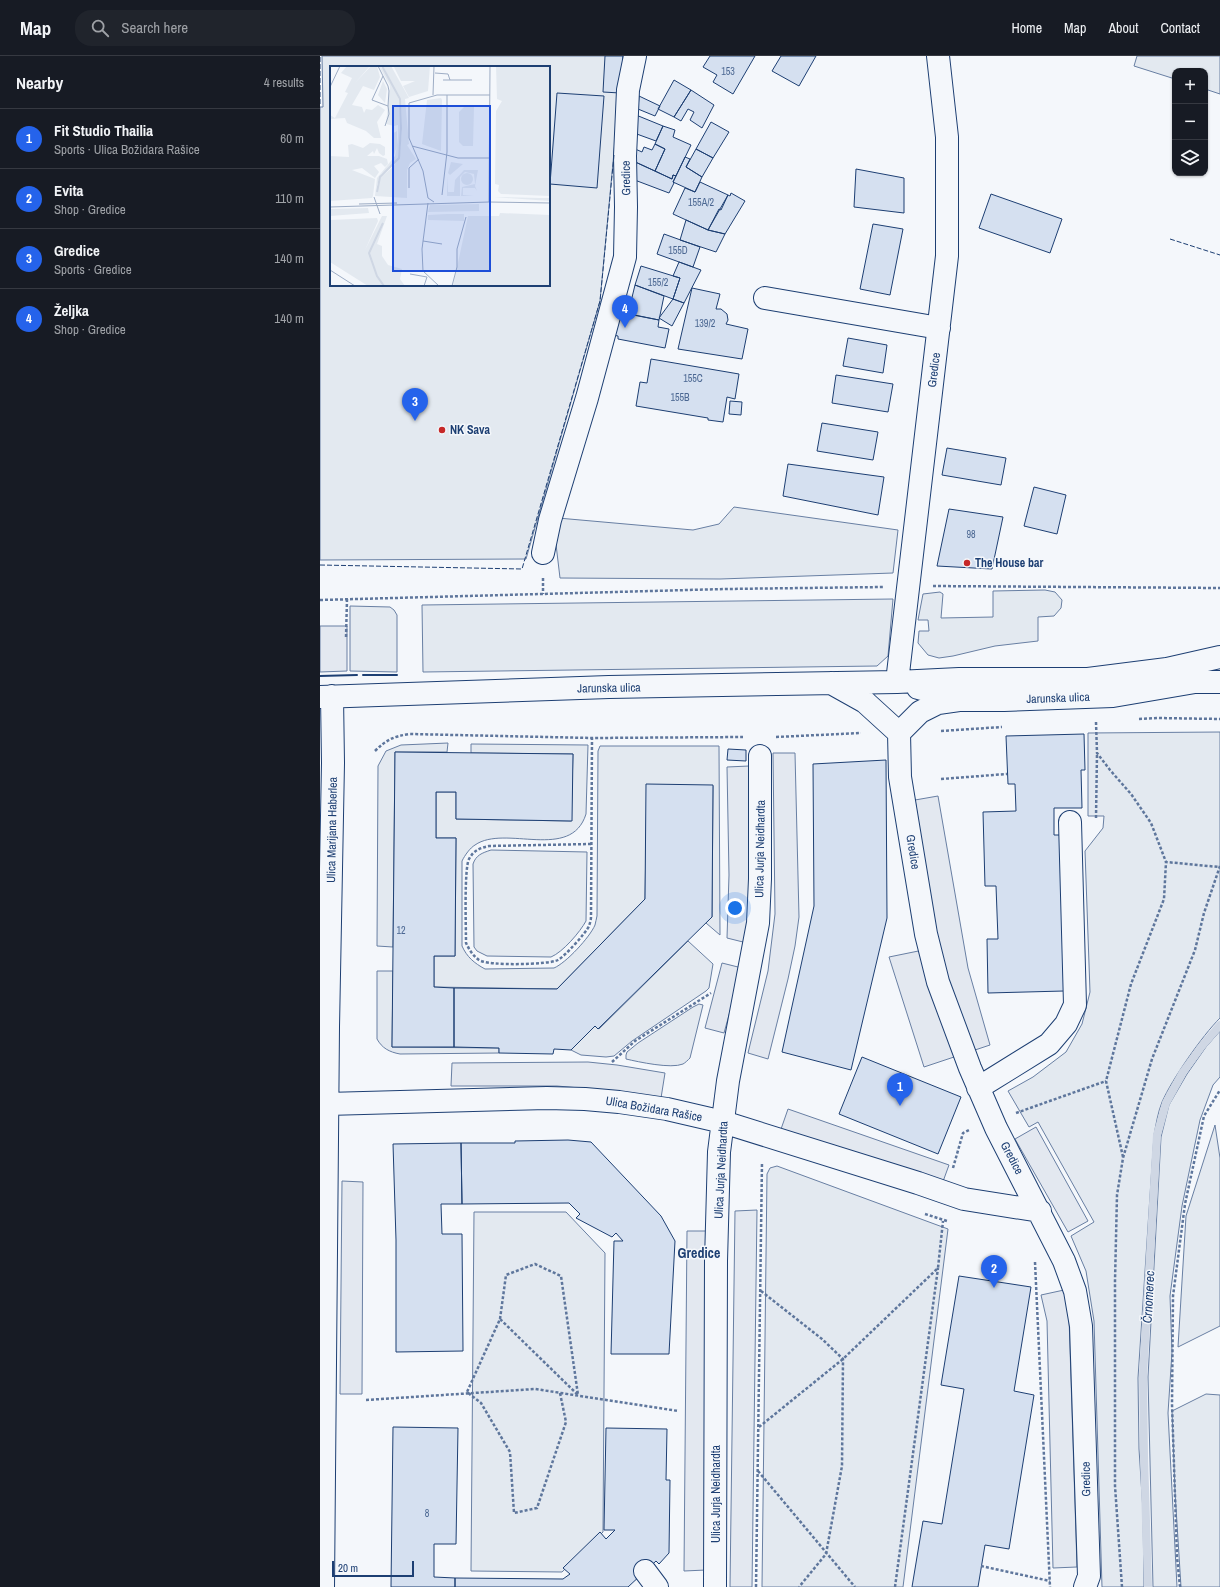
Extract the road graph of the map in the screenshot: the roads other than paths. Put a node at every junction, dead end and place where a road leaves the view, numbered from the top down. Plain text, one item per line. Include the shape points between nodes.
1 (635, 56) edge
2 (938, 56) edge
3 (765, 298) dead end
4 (939, 328) junction
5 (543, 553) dead end
6 (1220, 657) edge
7 (897, 682) junction
8 (1220, 682) edge
9 (831, 683) junction
10 (326, 696) edge
11 (962, 700) junction
12 (899, 733) junction
13 (760, 756) dead end
14 (1070, 822) road end
15 (978, 1088) junction
16 (327, 1104) junction
17 (723, 1122) junction
18 (1040, 1212) junction
19 (322, 1587) edge
20 (715, 1587) edge
21 (1085, 1587) edge

1 - 5 street, Gredice via 628,90 624,257
2 - 4 street, Gredice via 947,137 947,256
3 - 4 street
4 - 7 street, Gredice
6 - 7 street, Jarunska ulica via 1167,669 1088,679 958,679
7 - 9 street, Jarunska ulica
7 - 11 street, Jarunska ulica
8 - 11 street, Jarunska ulica via 1195,682 1113,696
9 - 10 street, Jarunska ulica
9 - 12 street via 865,702
10 - 16 street, Ulica Marijana Haberlea via 333,763
11 - 12 street via 938,703 920,712
12 - 15 street, Gredice via 900,777 926,934 938,982
13 - 17 street, Ulica Jurja Neidhardta via 758,924 728,1081
14 - 15 street via 1075,1005 1066,1024 1049,1044
15 - 18 street, Gredice
16 - 17 street, Ulica Božidara Rašice via 585,1099 667,1109
16 - 19 street, Ulica Marijana Haberlea
17 - 18 street, Ulica Božidara Rašice via 964,1199
17 - 20 street, Ulica Jurja Neidhardta via 719,1152 716,1261
18 - 21 street, Gredice via 1064,1260 1075,1291 1081,1326 1089,1576

